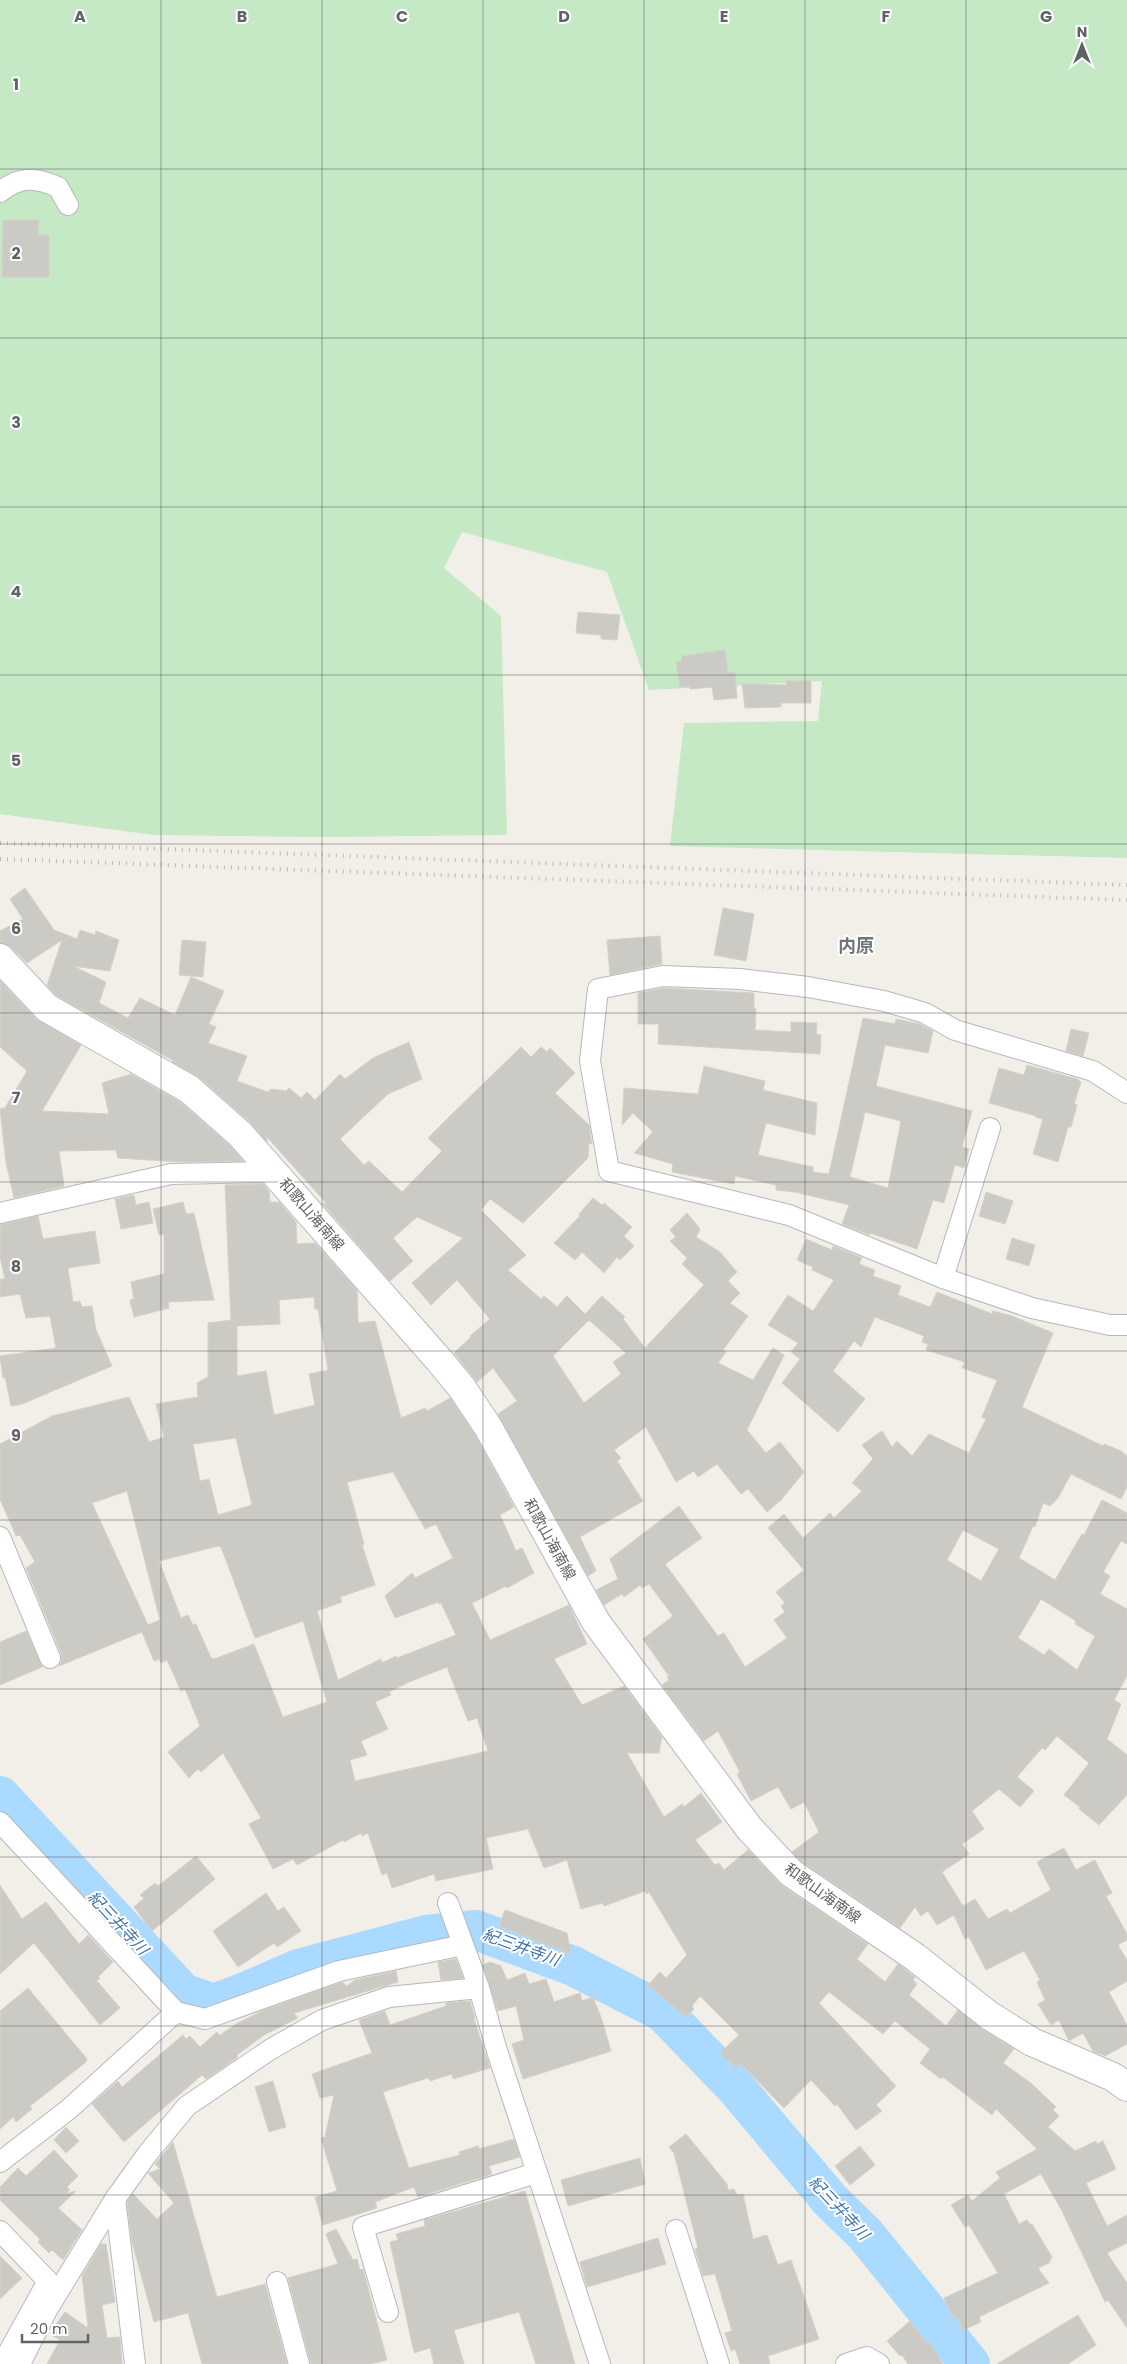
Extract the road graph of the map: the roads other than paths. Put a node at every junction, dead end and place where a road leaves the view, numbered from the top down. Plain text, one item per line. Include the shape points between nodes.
1 (0, 192) edge
2 (68, 205) dead end
3 (0, 958) edge
4 (1127, 1093) edge
5 (990, 1128) dead end
6 (275, 1172) junction
7 (0, 1213) edge
8 (943, 1278) junction
9 (1127, 1326) edge
10 (0, 1537) edge
11 (50, 1658) dead end
12 (0, 1822) edge
13 (449, 1907) dead end
14 (462, 1942) junction
15 (479, 1988) junction
16 (176, 2012) junction
17 (1127, 2087) edge
18 (0, 2162) edge
19 (536, 2173) junction
20 (115, 2200) junction
21 (676, 2230) dead end
22 (0, 2231) edge
23 (278, 2282) dead end
24 (388, 2312) dead end
25 (2, 2364) edge
26 (20, 2364) edge
27 (136, 2364) edge
28 (300, 2364) edge
29 (600, 2364) edge
30 (720, 2364) edge
31 (846, 2364) edge
32 (879, 2364) edge

1 - 2 street via 13,182 39,179 58,186
3 - 6 main road, 和歌山海南線 via 47,1008 189,1089 240,1134
4 - 8 street via 1093,1071 955,1030 925,1013 884,1001 740,979 663,976 598,989 590,1061 609,1171 789,1215
5 - 8 street
6 - 7 street via 171,1174
6 - 17 main road, 和歌山海南線 via 462,1388 488,1427 596,1622 748,1828 790,1873 915,1957 990,2016 1032,2042 1113,2076
8 - 9 street via 1032,1308
10 - 11 street
12 - 16 street
13 - 14 street
14 - 15 street
14 - 16 street via 340,1972 205,2019
15 - 19 street
15 - 20 street via 389,1998 322,2020 271,2049 187,2106
16 - 18 street via 69,2109
19 - 24 street via 363,2226
19 - 29 street
20 - 26 street via 47,2310
20 - 27 street
21 - 30 street
22 - 25 street via 48,2281
23 - 28 street
31 - 32 street via 868,2357

